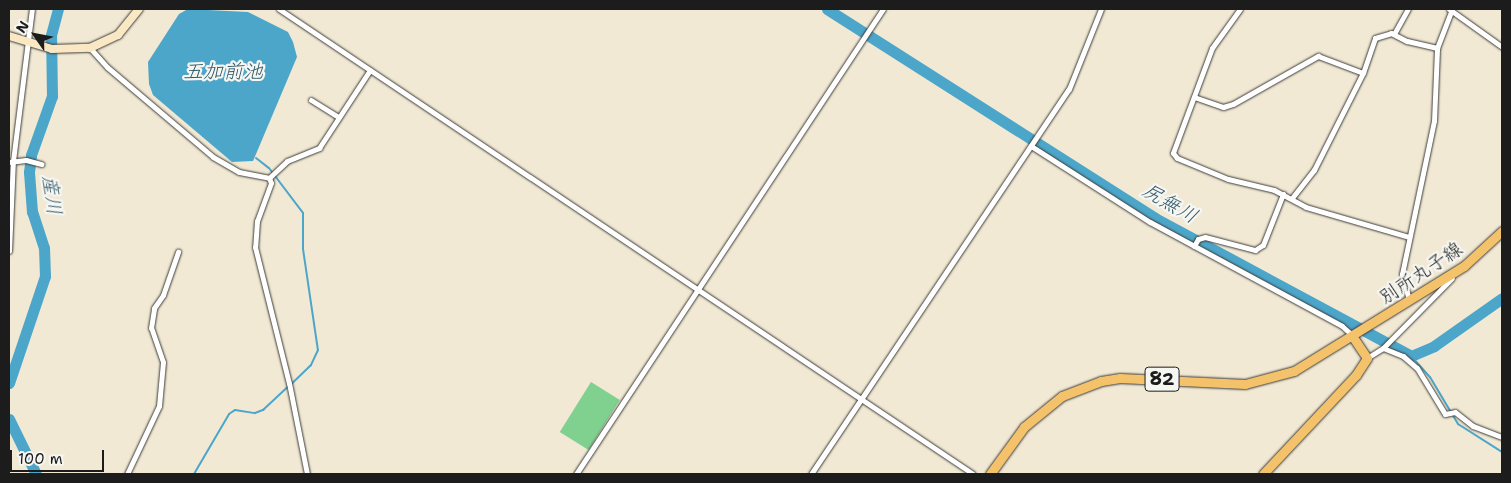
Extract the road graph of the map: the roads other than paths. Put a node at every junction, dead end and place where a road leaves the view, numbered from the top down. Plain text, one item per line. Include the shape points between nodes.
1 (32, 9) edge
2 (139, 9) edge
3 (279, 9) edge
4 (883, 9) edge
5 (1101, 9) edge
6 (1240, 9) edge
7 (1408, 9) edge
8 (1450, 10) edge
9 (1394, 34) junction
10 (9, 36) edge
11 (29, 43) junction
12 (1502, 47) edge
13 (90, 48) junction
14 (1437, 48) junction
15 (370, 70) junction
16 (1363, 73) junction
17 (1194, 97) junction
18 (311, 100) dead end
19 (338, 117) junction
20 (1031, 146) junction
21 (11, 162) edge
22 (41, 164) dead end
23 (269, 178) junction
24 (1283, 194) junction
25 (1292, 198) junction
26 (1502, 230) edge
27 (1408, 237) junction
28 (1196, 243) junction
29 (9, 251) edge
30 (178, 252) dead end
31 (1452, 278) dead end
32 (1430, 288) junction
33 (698, 291) junction
34 (1436, 296) junction
35 (1410, 301) junction
36 (1360, 332) junction
37 (1386, 345) junction
38 (1367, 358) junction
39 (861, 400) junction
40 (1502, 438) edge
41 (127, 474) edge
42 (307, 474) edge
43 (576, 474) edge
44 (811, 474) edge
45 (972, 474) edge
46 (990, 474) edge
47 (1262, 474) edge

1 - 11 street
2 - 13 main road via 118,35
3 - 15 street
4 - 33 street
5 - 20 street via 1076,76
6 - 17 street via 1212,48
7 - 9 street
8 - 12 street
8 - 14 street
9 - 14 street via 1407,42
9 - 16 street via 1375,38
10 - 11 main road
11 - 13 main road via 64,50
11 - 21 street
13 - 23 street via 107,67 213,157 240,172
14 - 27 street via 1434,122
15 - 19 street
15 - 33 street
16 - 17 street via 1318,56 1223,107
16 - 25 street via 1314,170
17 - 24 street via 1173,153 1177,158 1228,179
18 - 19 street
19 - 23 street via 319,148 287,161
20 - 28 street via 1150,222
20 - 39 street
21 - 22 street via 26,160
21 - 29 street
23 - 42 street via 272,183 257,221 255,247 289,383
24 - 25 street
24 - 28 street via 1263,245 1255,250 1205,237
25 - 27 street via 1306,207
26 - 32 main road, 別所丸子線 / 82 via 1464,266
27 - 35 street via 1402,274
28 - 36 street via 1342,326
30 - 41 street via 163,295 154,308 151,328 163,362 161,397
31 - 34 street
32 - 34 street
32 - 35 main road, 別所丸子線 / 82
33 - 39 street
33 - 43 street
34 - 37 street
35 - 36 main road, 別所丸子線 / 82
36 - 38 main road
36 - 46 main road, 別所丸子線 / 82 via 1312,363 1262,381 1215,384 1140,377 1100,381 1082,387 1062,396 1034,417
37 - 38 street
37 - 40 street via 1417,368 1445,414 1455,412 1473,426
38 - 47 main road via 1356,375
39 - 44 street
39 - 45 street

